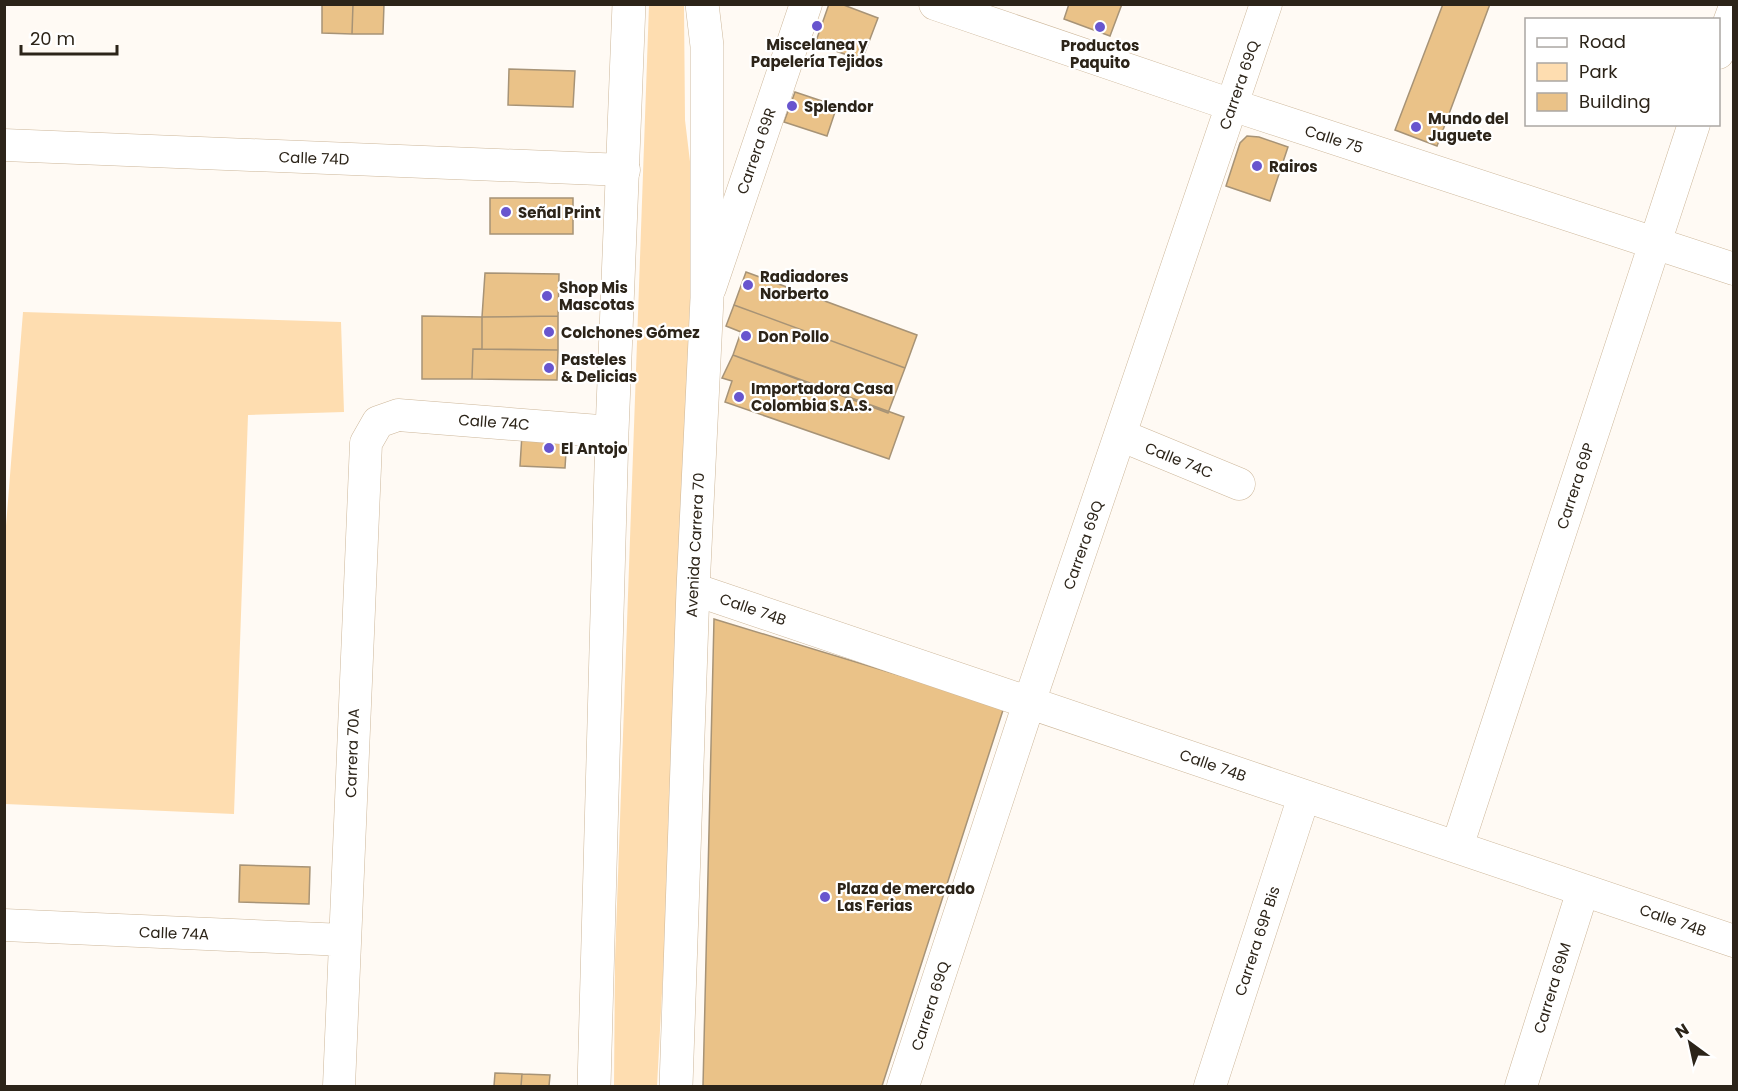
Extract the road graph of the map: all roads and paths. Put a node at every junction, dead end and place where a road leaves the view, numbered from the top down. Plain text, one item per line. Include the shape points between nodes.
1 (629, 4) edge
2 (702, 4) edge
3 (806, 4) edge
4 (935, 4) edge
5 (1266, 4) edge
6 (1734, 9) edge
7 (1720, 50) edge
8 (1232, 105) junction
9 (1693, 126) edge
10 (4, 145) edge
11 (624, 170) junction
12 (1654, 245) junction
13 (1734, 269) edge
14 (707, 298) junction
15 (378, 422) joint
16 (612, 432) junction
17 (1120, 435) junction
18 (1239, 484) dead end
19 (693, 589) junction
20 (1029, 703) junction
21 (1304, 796) junction
22 (1457, 847) junction
23 (1583, 890) junction
24 (4, 926) edge
25 (344, 940) junction
26 (1734, 940) edge
27 (339, 1086) edge
28 (594, 1086) edge
29 (676, 1086) edge
30 (903, 1086) edge
31 (1210, 1086) edge
32 (1521, 1086) edge

1 - 11 main road
2 - 14 main road, Avenida Carrera 70 via 707,46
3 - 14 street, Carrera 69R
4 - 8 street, Calle 75
5 - 8 street, Carrera 69Q
6 - 7 street
8 - 12 street, Calle 75
8 - 17 street, Carrera 69Q
9 - 12 street, Carrera 69P
10 - 11 street, Calle 74D
11 - 16 main road
12 - 13 street, Calle 75
12 - 22 street, Carrera 69P
14 - 19 main road, Avenida Carrera 70
15 - 16 street, Calle 74C via 398,415
15 - 25 street, Carrera 70A via 366,443
16 - 28 main road
17 - 18 street, Calle 74C
17 - 20 street, Carrera 69Q
19 - 20 street, Calle 74B
19 - 29 main road, Avenida Carrera 70
20 - 21 street, Calle 74B
20 - 30 street, Carrera 69Q
21 - 22 street, Calle 74B
21 - 31 street, Carrera 69P Bis
22 - 23 street, Calle 74B
23 - 26 street, Calle 74B
23 - 32 street, Carrera 69M
24 - 25 street, Calle 74A
25 - 27 street, Carrera 70A

